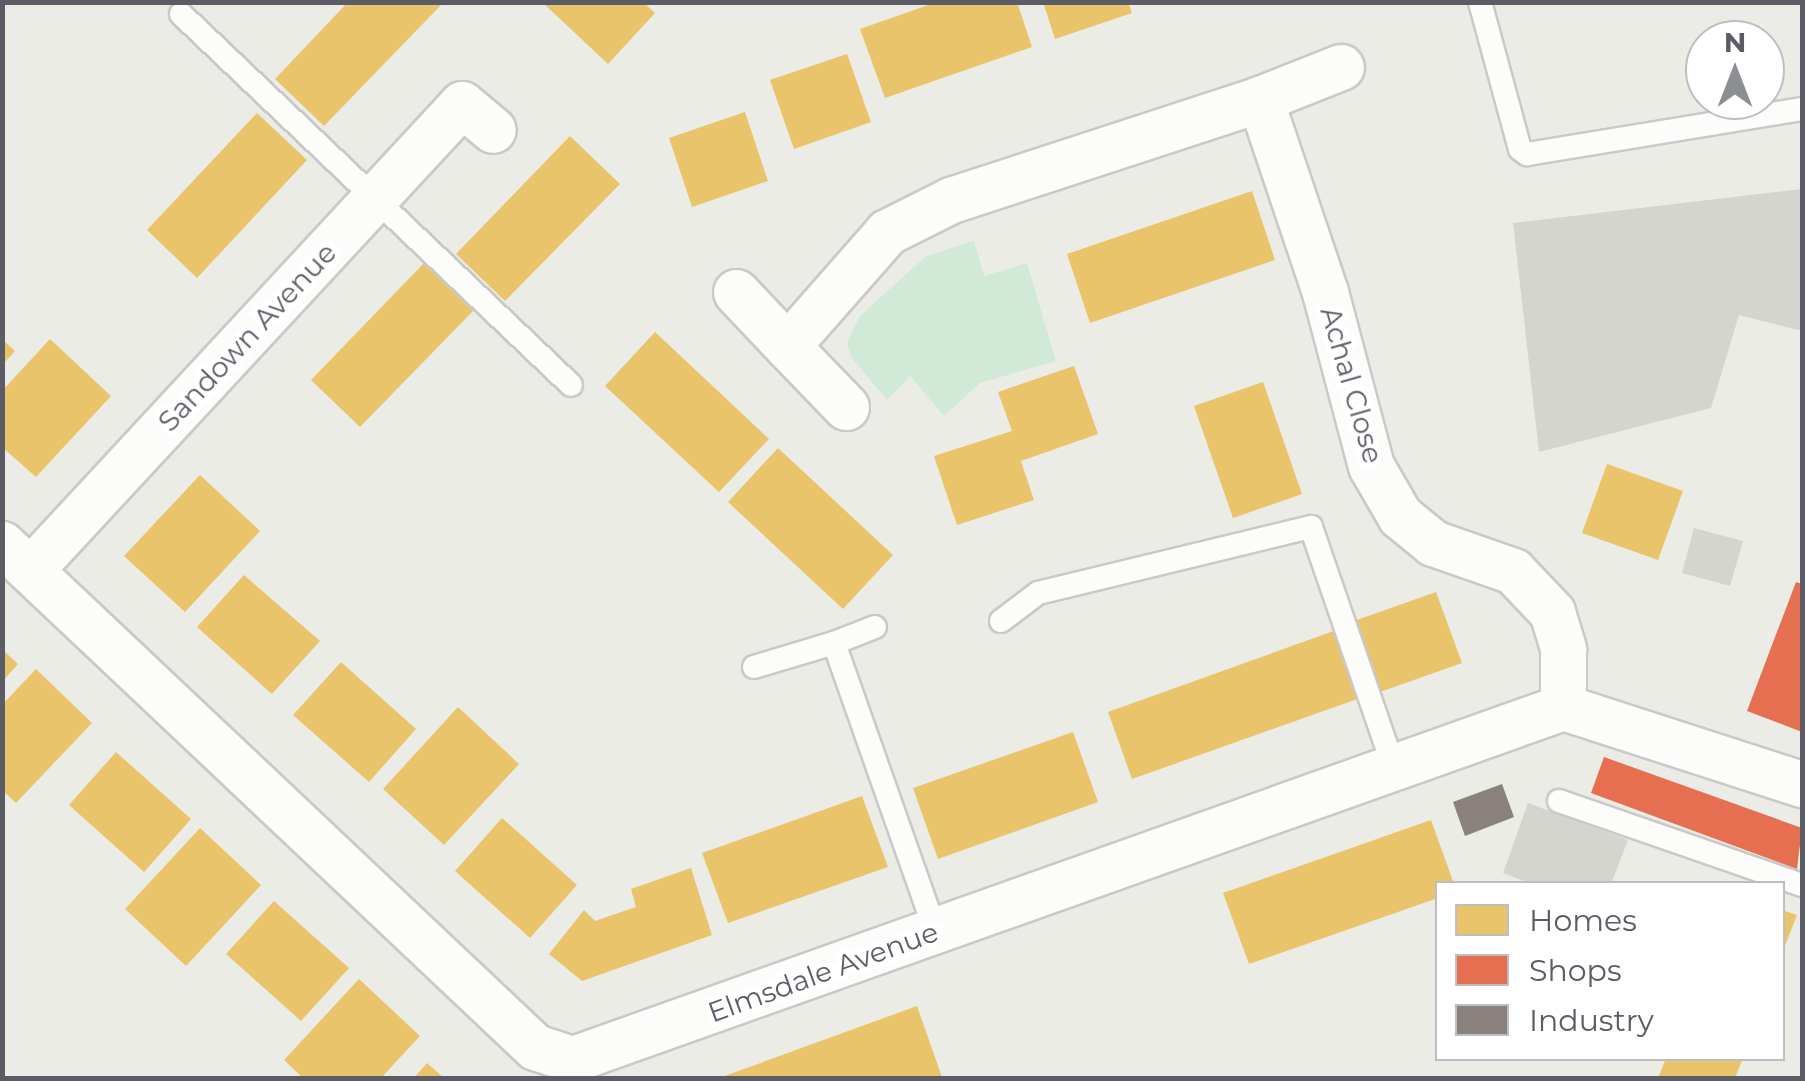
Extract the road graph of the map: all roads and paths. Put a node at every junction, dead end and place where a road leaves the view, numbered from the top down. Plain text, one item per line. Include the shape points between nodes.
1 (1480, 2) edge
2 (181, 14) dead end
3 (1341, 68) dead end
4 (1260, 99) junction
5 (465, 106) dead end
6 (1802, 109) edge
7 (376, 197) junction
8 (736, 292) dead end
9 (787, 346) junction
10 (571, 385) dead end
11 (846, 408) dead end
12 (16, 557) edge
13 (1001, 621) dead end
14 (875, 627) dead end
15 (834, 643) junction
16 (754, 667) dead end
17 (1563, 707) junction
18 (1394, 768) junction
19 (1802, 784) edge
20 (1559, 802) dead end
21 (1802, 885) edge
22 (936, 932) junction
23 (586, 1068) edge

1 - 6 lane via 1520,148 1528,154
2 - 7 lane
3 - 4 street
4 - 9 street via 951,200 886,232
4 - 17 street, Achal Close via 1325,292 1372,466 1400,516 1433,542 1513,572 1552,612 1563,649
5 - 7 street, Sandown Avenue
7 - 10 lane
7 - 12 street, Sandown Avenue
8 - 9 street
9 - 11 street
12 - 23 street, Elmsdale Avenue via 535,1047
13 - 18 lane via 1038,593 1311,527
14 - 15 lane
15 - 16 lane
15 - 22 lane
17 - 18 street, Elmsdale Avenue
17 - 19 street
18 - 22 street, Elmsdale Avenue
20 - 21 lane
22 - 23 street, Elmsdale Avenue

